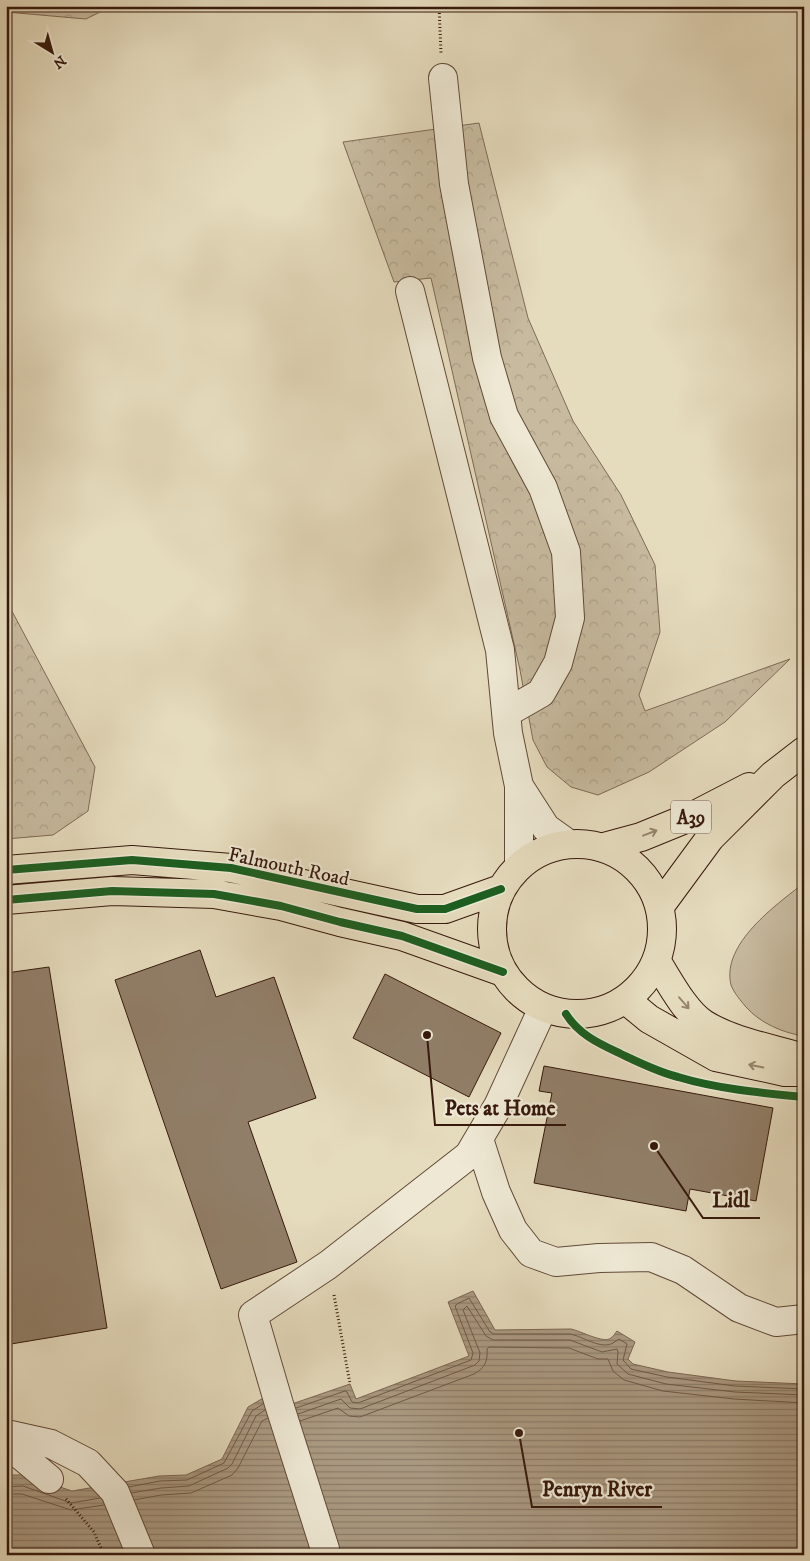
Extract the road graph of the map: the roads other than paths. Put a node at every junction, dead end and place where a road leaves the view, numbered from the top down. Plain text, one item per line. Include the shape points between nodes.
1 (442, 78) road end
2 (410, 291) dead end
3 (506, 713) junction
4 (804, 751) edge
5 (773, 775) junction
6 (519, 786) junction
7 (567, 843) junction
8 (604, 847) junction
9 (519, 865) junction
10 (6, 870) edge
11 (501, 889) junction
12 (6, 900) edge
13 (660, 906) junction
14 (656, 962) junction
15 (502, 972) junction
16 (626, 1000) junction
17 (543, 1008) junction
18 (804, 1058) edge
19 (804, 1072) edge
20 (479, 1139) junction
21 (804, 1319) edge
22 (6, 1434) edge
23 (6, 1443) edge
24 (49, 1479) road end
25 (325, 1549) dead end
26 (141, 1555) edge

1 - 3 lane via 454,184 487,358 504,416 543,488 566,552 570,618 558,663 541,693
2 - 3 lane via 500,650
3 - 6 lane
4 - 5 main road, A39
8 -> 5 main road, A39 via 695,816
5 - 13 main road, A39 via 710,838
6 - 7 lane via 546,828
6 - 9 lane
7 - 8 main road
7 - 9 main road via 541,850
8 - 13 main road via 629,860 648,880
9 - 11 main road
10 - 11 main road, Falmouth Road via 132,860 231,868 417,909 445,909
11 - 15 main road via 492,916 492,945
12 - 15 main road, Falmouth Road via 112,890 214,894 281,906 402,936
13 - 14 main road via 663,934
14 - 16 main road via 644,983
14 -> 18 main road via 680,999 703,1023 730,1036
15 - 17 main road via 520,994
16 - 17 main road via 597,1012 566,1014
19 -> 16 main road via 785,1072 716,1057 648,1019
17 - 20 lane via 498,1106
20 - 21 lane via 496,1192 513,1230 531,1253 556,1262 651,1256 683,1270 739,1308 776,1322
20 - 25 lane via 469,1154 328,1265 253,1315
22 - 26 lane via 51,1444 88,1464 115,1492
23 - 24 lane

